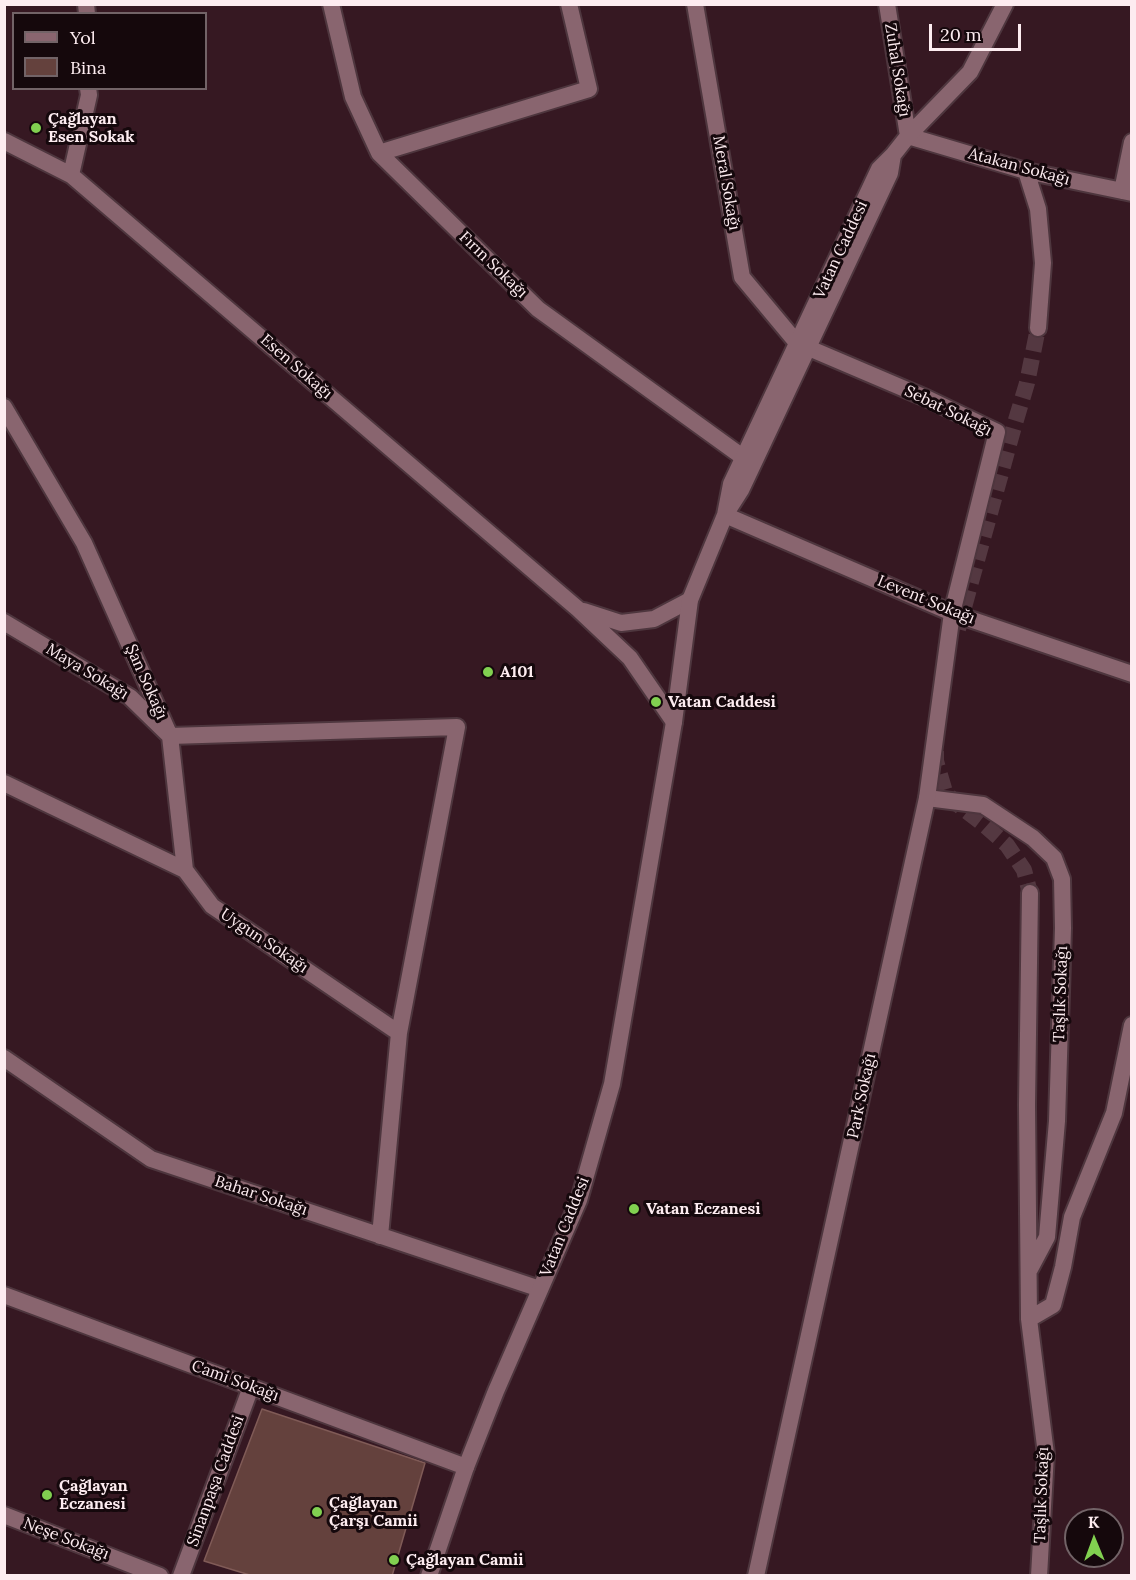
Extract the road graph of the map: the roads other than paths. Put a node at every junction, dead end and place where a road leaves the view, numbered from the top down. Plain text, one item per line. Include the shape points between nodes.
1 (331, 4) edge
2 (569, 4) edge
3 (695, 4) edge
4 (887, 4) edge
5 (1005, 4) edge
6 (88, 90) edge
7 (908, 136) junction
8 (4, 141) edge
9 (1131, 142) edge
10 (379, 153) junction
11 (1026, 171) junction
12 (71, 175) junction
13 (1127, 192) edge
14 (1038, 328) tunnel mouth
15 (803, 346) junction
16 (4, 407) edge
17 (744, 458) junction
18 (725, 514) junction
19 (690, 600) junction
20 (578, 609) junction
21 (952, 613) junction
22 (4, 622) edge
23 (1131, 674) edge
24 (674, 722) junction
25 (170, 735) junction
26 (4, 783) edge
27 (927, 798) junction
28 (185, 870) junction
29 (1029, 893) tunnel mouth
30 (1131, 1025) edge
31 (399, 1033) junction
32 (4, 1058) edge
33 (380, 1236) junction
34 (1028, 1272) junction
35 (540, 1289) junction
36 (4, 1295) edge
37 (1029, 1319) junction
38 (250, 1387) junction
39 (466, 1467) junction
40 (4, 1515) edge
41 (160, 1575) edge
42 (182, 1575) edge
43 (429, 1575) edge
44 (756, 1575) edge
45 (1040, 1575) edge

1 - 10 street, Fırın Sokağı via 353,97
2 - 10 street via 589,89
3 - 15 street, Meral Sokağı via 742,277
4 - 7 street, Zuhal Sokağı
5 - 7 street, Vatan Caddesi via 970,72
6 - 12 street
7 - 11 street, Atakan Sokağı
7 - 15 street, Vatan Caddesi via 893,155 890,173
8 - 12 street, Esen Sokağı
9 - 13 street
10 - 17 street, Fırın Sokağı via 538,309
11 - 13 street, Atakan Sokağı
11 - 14 street via 1038,209 1043,263
12 - 20 street, Esen Sokağı
15 - 17 street, Vatan Caddesi
15 - 18 street, Vatan Caddesi via 741,490
15 - 21 street, Sebat Sokağı via 997,432
16 - 25 street, Şan Sokağı via 84,543
17 - 18 street, Vatan Caddesi via 731,484
18 - 19 street, Vatan Caddesi
18 - 21 street, Levent Sokağı
19 - 20 street, Esen Sokağı via 654,619 621,623
19 - 24 street, Vatan Caddesi
20 - 24 street, Esen Sokağı via 630,658
21 - 23 street, Levent Sokağı
21 - 27 street, Park Sokağı
22 - 25 street, Maya Sokağı via 130,697
24 - 35 street, Vatan Caddesi via 612,1084 579,1200
25 - 28 street
25 - 31 street, Şan Sokağı via 457,727
26 - 28 street, Uygun Sokağı
27 - 34 street, Taşlık Sokağı via 982,805 1033,838 1054,858 1062,879 1057,1121 1047,1237
27 - 44 street, Park Sokağı
28 - 31 street, Uygun Sokağı via 212,906
29 - 34 street, Taşlık Sokağı
30 - 37 street via 1113,1113 1072,1217 1053,1305
31 - 33 street
32 - 33 street, Bahar Sokağı via 151,1160
33 - 35 street, Bahar Sokağı
34 - 37 street, Taşlık Sokağı
35 - 39 street, Vatan Caddesi
36 - 38 street, Cami Sokağı
37 - 45 street, Taşlık Sokağı via 1046,1455
38 - 39 street, Cami Sokağı
38 - 42 street, Sinanpaşa Caddesi
39 - 43 street, Vatan Caddesi
40 - 41 street, Neşe Sokağı

